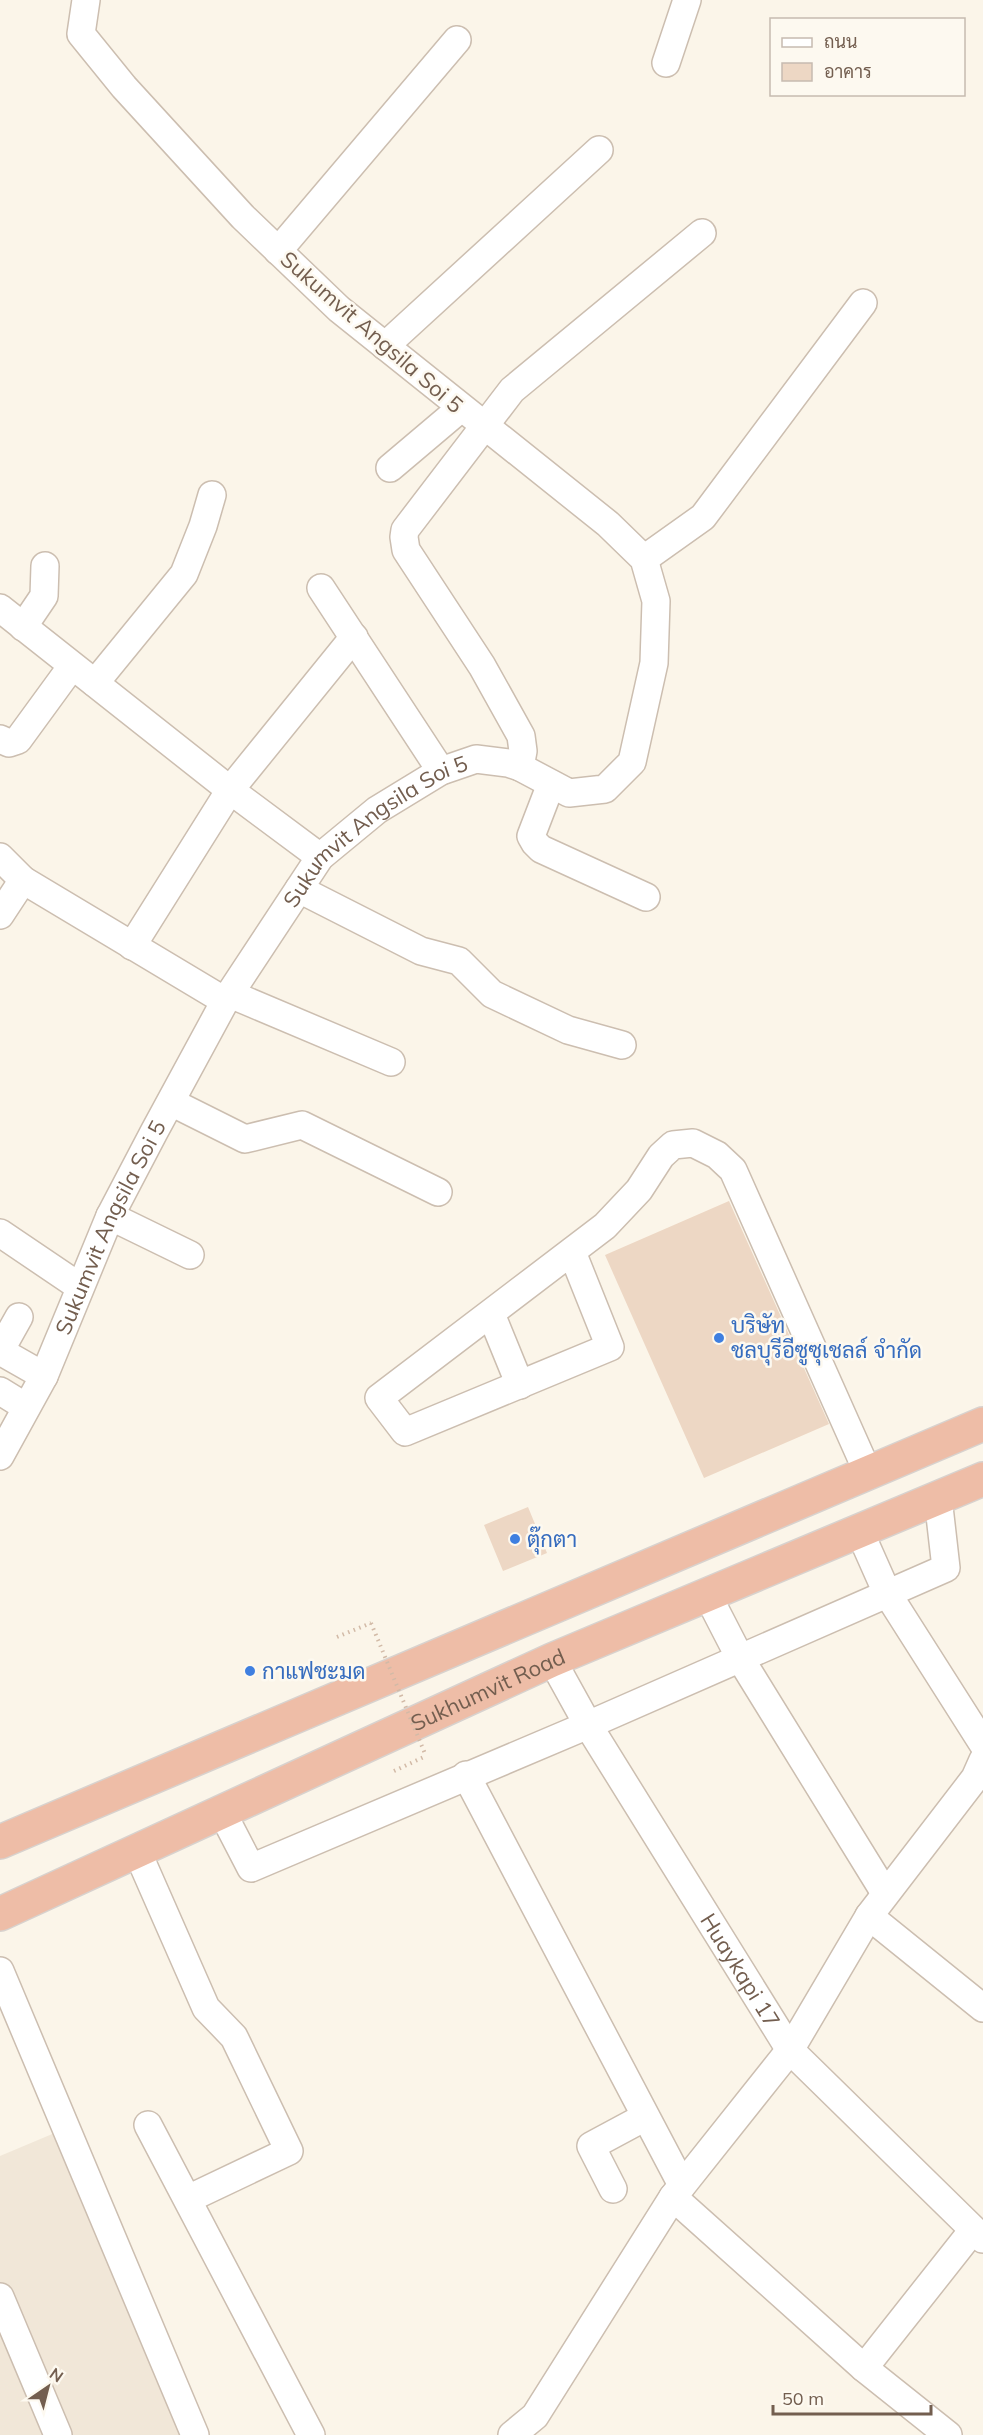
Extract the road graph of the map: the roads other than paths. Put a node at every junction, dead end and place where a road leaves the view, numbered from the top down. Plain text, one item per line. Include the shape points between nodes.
1 (86, 0) edge
2 (687, 0) edge
3 (457, 40) dead end
4 (666, 63) dead end
5 (599, 150) dead end
6 (702, 233) dead end
7 (279, 251) junction
8 (863, 303) dead end
9 (385, 346) junction
10 (460, 408) junction
11 (485, 427) junction
12 (390, 468) dead end
13 (212, 495) dead end
14 (644, 559) junction
15 (45, 566) dead end
16 (321, 588) dead end
17 (0, 608) edge
18 (23, 627) junction
19 (354, 637) junction
20 (72, 666) junction
21 (95, 683) junction
22 (0, 740) edge
23 (520, 767) junction
24 (441, 771) junction
25 (551, 784) junction
26 (230, 790) junction
27 (0, 857) edge
28 (320, 857) junction
29 (23, 880) junction
30 (299, 889) junction
31 (646, 897) dead end
32 (0, 915) edge
33 (132, 946) junction
34 (228, 998) junction
35 (622, 1045) dead end
36 (391, 1062) dead end
37 (171, 1102) junction
38 (438, 1191) dead end
39 (110, 1216) junction
40 (0, 1233) edge
41 (572, 1252) junction
42 (190, 1255) dead end
43 (80, 1287) junction
44 (491, 1314) junction
45 (6, 1336) edge
46 (44, 1376) junction
47 (520, 1384) junction
48 (0, 1391) edge
49 (26, 1407) junction
50 (983, 1424) edge
51 (0, 1456) edge
52 (868, 1473) junction
53 (983, 1479) edge
54 (938, 1498) junction
55 (859, 1530) junction
56 (887, 1593) junction
57 (706, 1594) junction
58 (740, 1658) junction
59 (552, 1660) junction
60 (588, 1725) junction
61 (983, 1744) edge
62 (980, 1774) edge
63 (466, 1775) junction
64 (222, 1812) junction
65 (0, 1842) edge
66 (137, 1851) junction
67 (885, 1893) junction
68 (0, 1914) edge
69 (869, 1916) junction
70 (0, 1971) edge
71 (983, 2007) edge
72 (790, 2050) junction
73 (645, 2117) junction
74 (148, 2125) dead end
75 (613, 2189) dead end
76 (678, 2191) junction
77 (189, 2199) junction
78 (978, 2235) edge
79 (0, 2297) edge
80 (864, 2367) junction
81 (542, 2426) edge
82 (187, 2432) edge
83 (58, 2435) edge
84 (311, 2435) edge
85 (512, 2435) edge
86 (948, 2435) edge

1 - 7 street, Sukumvit Angsila Soi 5 via 81,34 124,87
2 - 4 street
3 - 7 street
5 - 9 street
6 - 11 street via 512,390
7 - 9 street, Sukumvit Angsila Soi 5 via 339,309
8 - 14 street via 703,518
9 - 10 street, Sukumvit Angsila Soi 5
10 - 11 street, Sukumvit Angsila Soi 5
10 - 12 street
11 - 14 street, Sukumvit Angsila Soi 5 via 608,524
11 - 23 street via 418,511 404,537 406,550 482,666 521,736
13 - 21 street via 184,574
14 - 25 street, Sukumvit Angsila Soi 5 via 656,601 654,663 632,762 605,789 569,794
15 - 18 street via 44,596
16 - 19 street
17 - 18 street
18 - 20 street
19 - 24 street
19 - 26 street
20 - 21 street
20 - 22 street via 18,740
21 - 26 street
23 - 24 street, Sukumvit Angsila Soi 5 via 476,759
23 - 25 street, Sukumvit Angsila Soi 5
24 - 28 street, Sukumvit Angsila Soi 5 via 377,810
25 - 31 street via 531,836 535,843
26 - 28 street
26 - 33 street
27 - 29 street
28 - 30 street, Sukumvit Angsila Soi 5
29 - 32 street
29 - 33 street
30 - 34 street, Sukumvit Angsila Soi 5
30 - 35 street via 421,951 459,961 492,994 568,1030
33 - 34 street
34 - 36 street
34 - 37 street, Sukumvit Angsila Soi 5
37 - 38 street via 245,1139 302,1125
37 - 39 street, Sukumvit Angsila Soi 5
39 - 42 street
39 - 43 street, Sukumvit Angsila Soi 5
40 - 43 street
41 - 44 street
41 - 47 street via 610,1347
41 - 52 street via 605,1226 639,1190 673,1145 693,1143 717,1155 733,1170
43 - 46 street, Sukumvit Angsila Soi 5
44 - 47 street
44 - 47 street via 379,1398 405,1432
45 - 46 street
46 - 49 street, Sukumvit Angsila Soi 5
48 - 49 street
49 - 51 street, Sukumvit Angsila Soi 5
50 - 52 highway
52 - 65 highway
53 - 54 highway, Sukhumvit Road
54 - 55 highway, Sukhumvit Road
54 - 56 street via 946,1569
55 - 56 street
55 - 57 highway, Sukhumvit Road
56 - 58 street
56 - 61 street
57 - 58 street
57 - 59 highway, Sukhumvit Road
58 - 60 street
58 - 67 street
59 - 60 street, Huaykapi 17
59 - 64 highway, Sukhumvit Road
60 - 63 street
60 - 72 street, Huaykapi 17
62 - 67 street
63 - 64 street via 251,1868
63 - 73 street
64 - 66 highway, Sukhumvit Road
66 - 68 highway, Sukhumvit Road
66 - 77 street via 206,2008 234,2037 289,2151
67 - 69 street
69 - 71 street
69 - 72 street
70 - 82 street
72 - 76 street
72 - 78 street, Huaykapi 17
73 - 75 street via 591,2145
73 - 76 street
74 - 77 street
76 - 80 street
76 - 81 street
77 - 84 street
78 - 80 street
79 - 83 street
80 - 86 street
81 - 85 street

